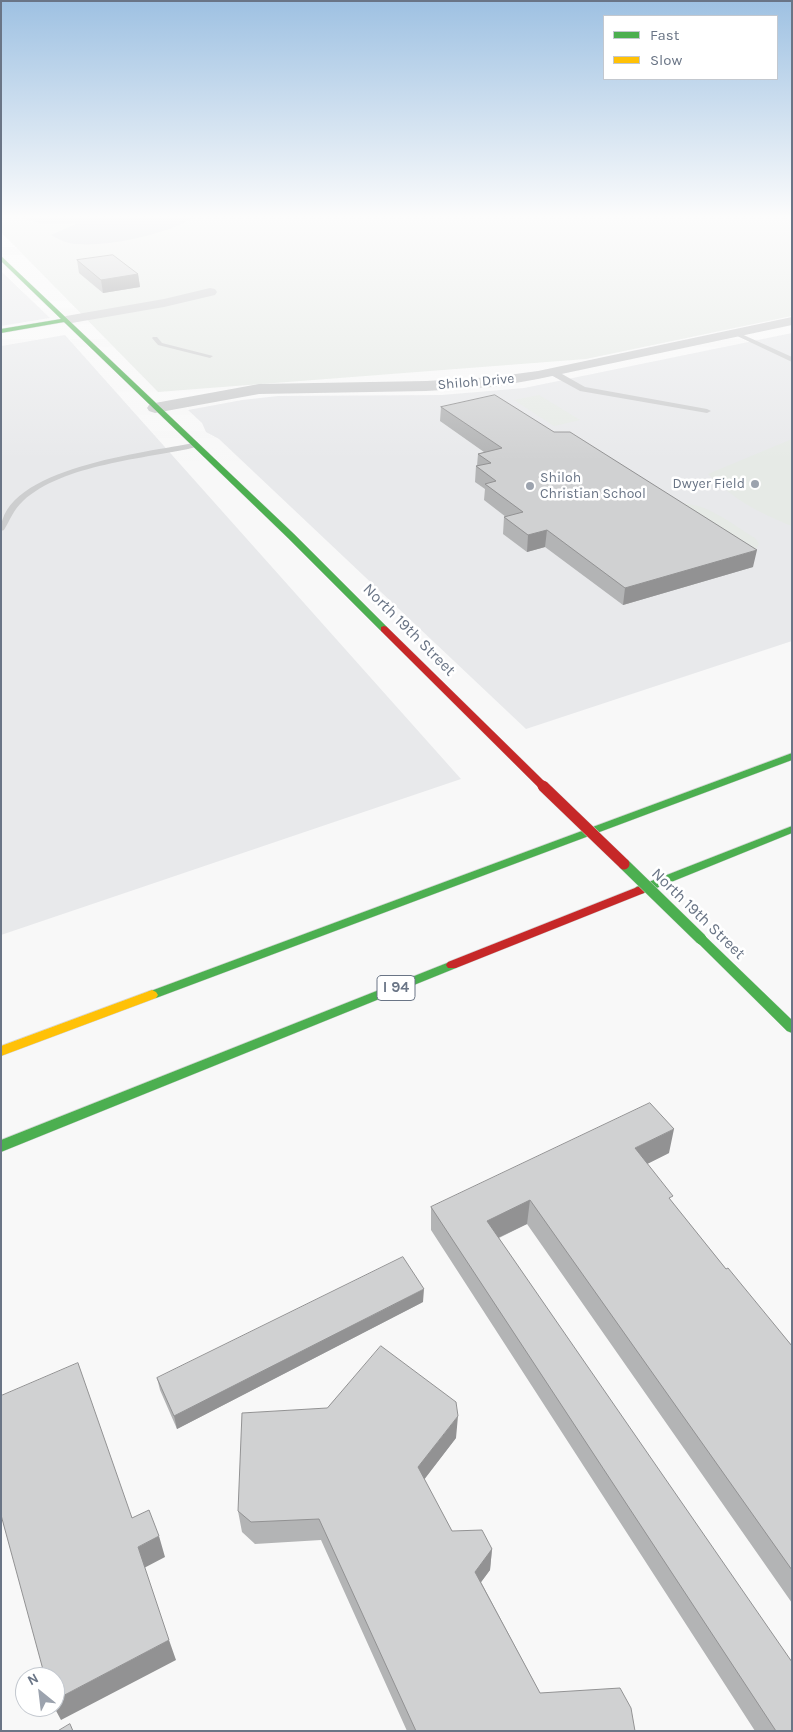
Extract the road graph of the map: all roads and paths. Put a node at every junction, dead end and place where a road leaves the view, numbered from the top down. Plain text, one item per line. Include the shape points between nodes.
1 (44, 299) edge
2 (181, 299) edge
3 (66, 320) junction
4 (792, 321) edge
5 (1, 331) edge
6 (735, 333) junction
7 (155, 338) dead end
8 (210, 356) dead end
9 (792, 360) edge
10 (552, 372) junction
11 (155, 408) junction
12 (707, 411) dead end
13 (194, 445) junction
14 (1, 528) edge
15 (792, 756) edge
16 (792, 829) edge
17 (792, 1028) edge
18 (1, 1051) edge
19 (1, 1146) edge

1 - 3 main road, North 19th Street
2 - 3 street
3 - 5 main road
3 - 11 main road, North 19th Street
4 - 6 street, Shiloh Drive
6 - 9 lane
6 - 10 street, Shiloh Drive
7 - 8 lane via 160,344
10 - 11 street, Shiloh Drive via 471,384 259,389
10 - 12 lane via 583,389
11 - 13 main road, North 19th Street
13 - 14 lane via 55,478 20,499
13 - 17 main road, North 19th Street, bridge via 291,536
15 - 18 main road
16 - 19 main road, I 94

